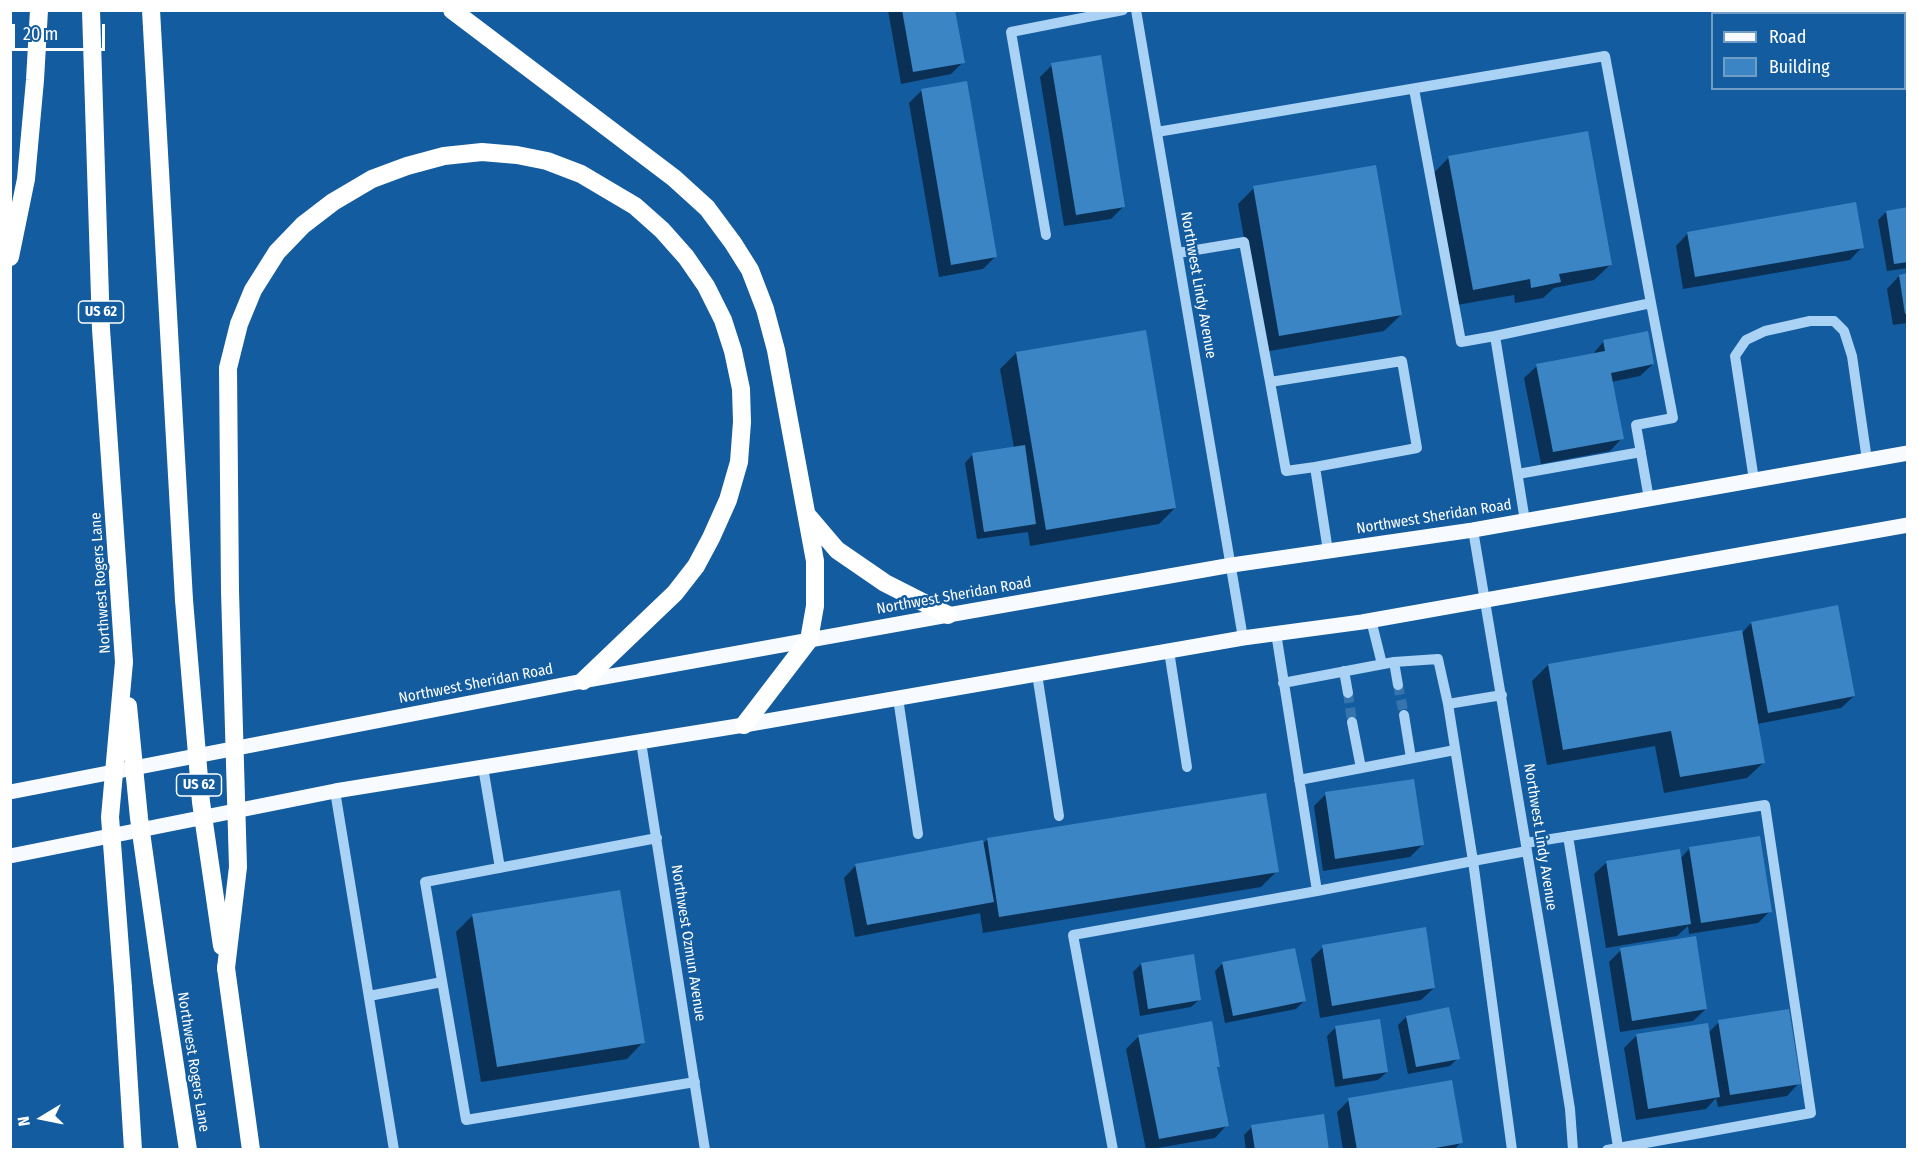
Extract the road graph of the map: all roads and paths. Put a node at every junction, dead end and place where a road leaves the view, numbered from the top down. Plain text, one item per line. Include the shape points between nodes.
1 (39, 10) edge
2 (91, 10) edge
3 (152, 10) edge
4 (452, 10) edge
5 (1123, 10) edge
6 (1136, 10) edge
7 (1414, 89) junction
8 (1157, 132) junction
9 (1046, 235) dead end
10 (1178, 253) junction
11 (10, 256) edge
12 (1651, 303) junction
13 (1495, 336) junction
14 (1270, 382) junction
15 (1641, 452) junction
16 (1908, 453) edge
17 (1867, 460) junction
18 (1315, 467) junction
19 (1518, 474) junction
20 (1754, 480) junction
21 (1649, 499) junction
22 (807, 515) junction
23 (1525, 521) junction
24 (1908, 525) edge
25 (1473, 530) junction
26 (1328, 551) junction
27 (1232, 565) junction
28 (1485, 599) junction
29 (948, 615) junction
30 (1371, 620) junction
31 (1276, 633) junction
32 (1244, 638) junction
33 (809, 640) junction
34 (1168, 651) junction
35 (124, 662) junction
36 (1394, 662) junction
37 (1382, 664) junction
38 (1344, 671) junction
39 (1037, 674) junction
40 (583, 681) junction
41 (1283, 683) junction
42 (1398, 685) tunnel mouth
43 (1348, 693) tunnel mouth
44 (1502, 695) junction
45 (898, 698) junction
46 (1448, 704) junction
47 (1404, 715) tunnel mouth
48 (1352, 722) tunnel mouth
49 (744, 725) junction
50 (641, 742) junction
51 (1455, 750) junction
52 (1410, 758) junction
53 (483, 766) junction
54 (1187, 767) dead end
55 (1361, 768) junction
56 (1299, 780) junction
57 (335, 790) junction
58 (10, 792) edge
59 (1059, 816) dead end
60 (918, 834) dead end
61 (1568, 836) junction
62 (657, 838) junction
63 (1527, 847) junction
64 (10, 856) edge
65 (1473, 861) junction
66 (500, 868) junction
67 (1317, 891) junction
68 (226, 968) junction
69 (442, 982) junction
70 (369, 996) junction
71 (695, 1082) junction
72 (1612, 1148) edge
73 (133, 1149) edge
74 (188, 1149) edge
75 (251, 1149) edge
76 (394, 1149) edge
77 (705, 1149) edge
78 (1113, 1149) edge
79 (1512, 1149) edge
80 (1573, 1149) edge

1 - 11 highway via 26,179
2 - 35 highway, Northwest Rogers Lane / US 62 via 101,329
3 - 68 highway, US 62, bridge via 184,600 201,802
4 - 22 highway via 674,178 707,208 734,243 750,270 765,309
5 - 9 street via 1011,32
6 - 8 street, Northwest Lindy Avenue
7 - 8 street
7 - 12 street via 1605,56
7 - 13 street via 1461,342
8 - 10 street, Northwest Lindy Avenue
10 - 14 street via 1244,242
10 - 27 street, Northwest Lindy Avenue
12 - 13 street
12 - 15 street via 1673,418 1636,425
13 - 19 street
14 - 18 street via 1286,471
14 - 18 street via 1402,361 1417,448
15 - 19 street
15 - 21 street
16 - 17 main road, Northwest Sheridan Road
17 - 20 main road, Northwest Sheridan Road
17 - 20 street via 1852,356 1844,331 1834,321 1810,321 1765,331 1746,340 1736,356
18 - 26 street
19 - 23 street
20 - 21 main road, Northwest Sheridan Road
21 - 23 main road, Northwest Sheridan Road
22 - 29 highway via 837,550 885,583
22 - 33 highway via 815,561 815,606
23 - 25 main road, Northwest Sheridan Road
24 - 28 main road
25 - 26 main road, Northwest Sheridan Road
25 - 28 street, Northwest Lindy Avenue
26 - 27 main road, Northwest Sheridan Road
27 - 29 main road, Northwest Sheridan Road
27 - 32 street, Northwest Lindy Avenue
28 - 30 main road
28 - 44 street, Northwest Lindy Avenue
29 - 33 main road, Northwest Sheridan Road
30 - 31 main road
30 - 37 street
31 - 32 main road
31 - 41 street
32 - 34 main road
33 - 40 main road, Northwest Sheridan Road
33 - 49 highway
34 - 39 main road
34 - 54 street
35 - 73 highway, bridge via 110,817
35 - 74 highway, Northwest Rogers Lane / US 62, bridge via 139,818
36 - 37 street
36 - 42 street
36 - 46 street via 1438,659
37 - 38 street
38 - 41 street
38 - 43 street
39 - 45 main road
39 - 59 street
40 - 58 main road, Northwest Sheridan Road
40 - 68 highway, bridge via 675,594 696,566 728,500 739,462 742,422 741,389 723,320 706,286 662,230 635,206 580,174 547,161 482,152 444,156 372,179 303,225 277,252 253,290 228,368 238,867
41 - 56 street
44 - 46 street
44 - 63 street, Northwest Lindy Avenue
45 - 49 main road
45 - 60 street
46 - 51 street
47 - 52 street
48 - 55 street
49 - 50 main road
50 - 53 main road
50 - 62 street, Northwest Ozmun Avenue
51 - 52 street
51 - 65 street
52 - 55 street
53 - 57 main road
53 - 66 street
55 - 56 street
56 - 67 street
57 - 64 main road
57 - 70 street
61 - 63 street
61 - 72 street
61 - 72 street via 1765,805 1811,1113
62 - 66 street
62 - 71 street, Northwest Ozmun Avenue
63 - 65 street
63 - 80 street, Northwest Lindy Avenue via 1567,1089
65 - 67 street
65 - 79 street
66 - 69 street via 424,882
67 - 78 street via 1073,935
68 - 75 highway, US 62
69 - 70 street
69 - 71 street via 465,1120
70 - 76 street
71 - 77 street, Northwest Ozmun Avenue

